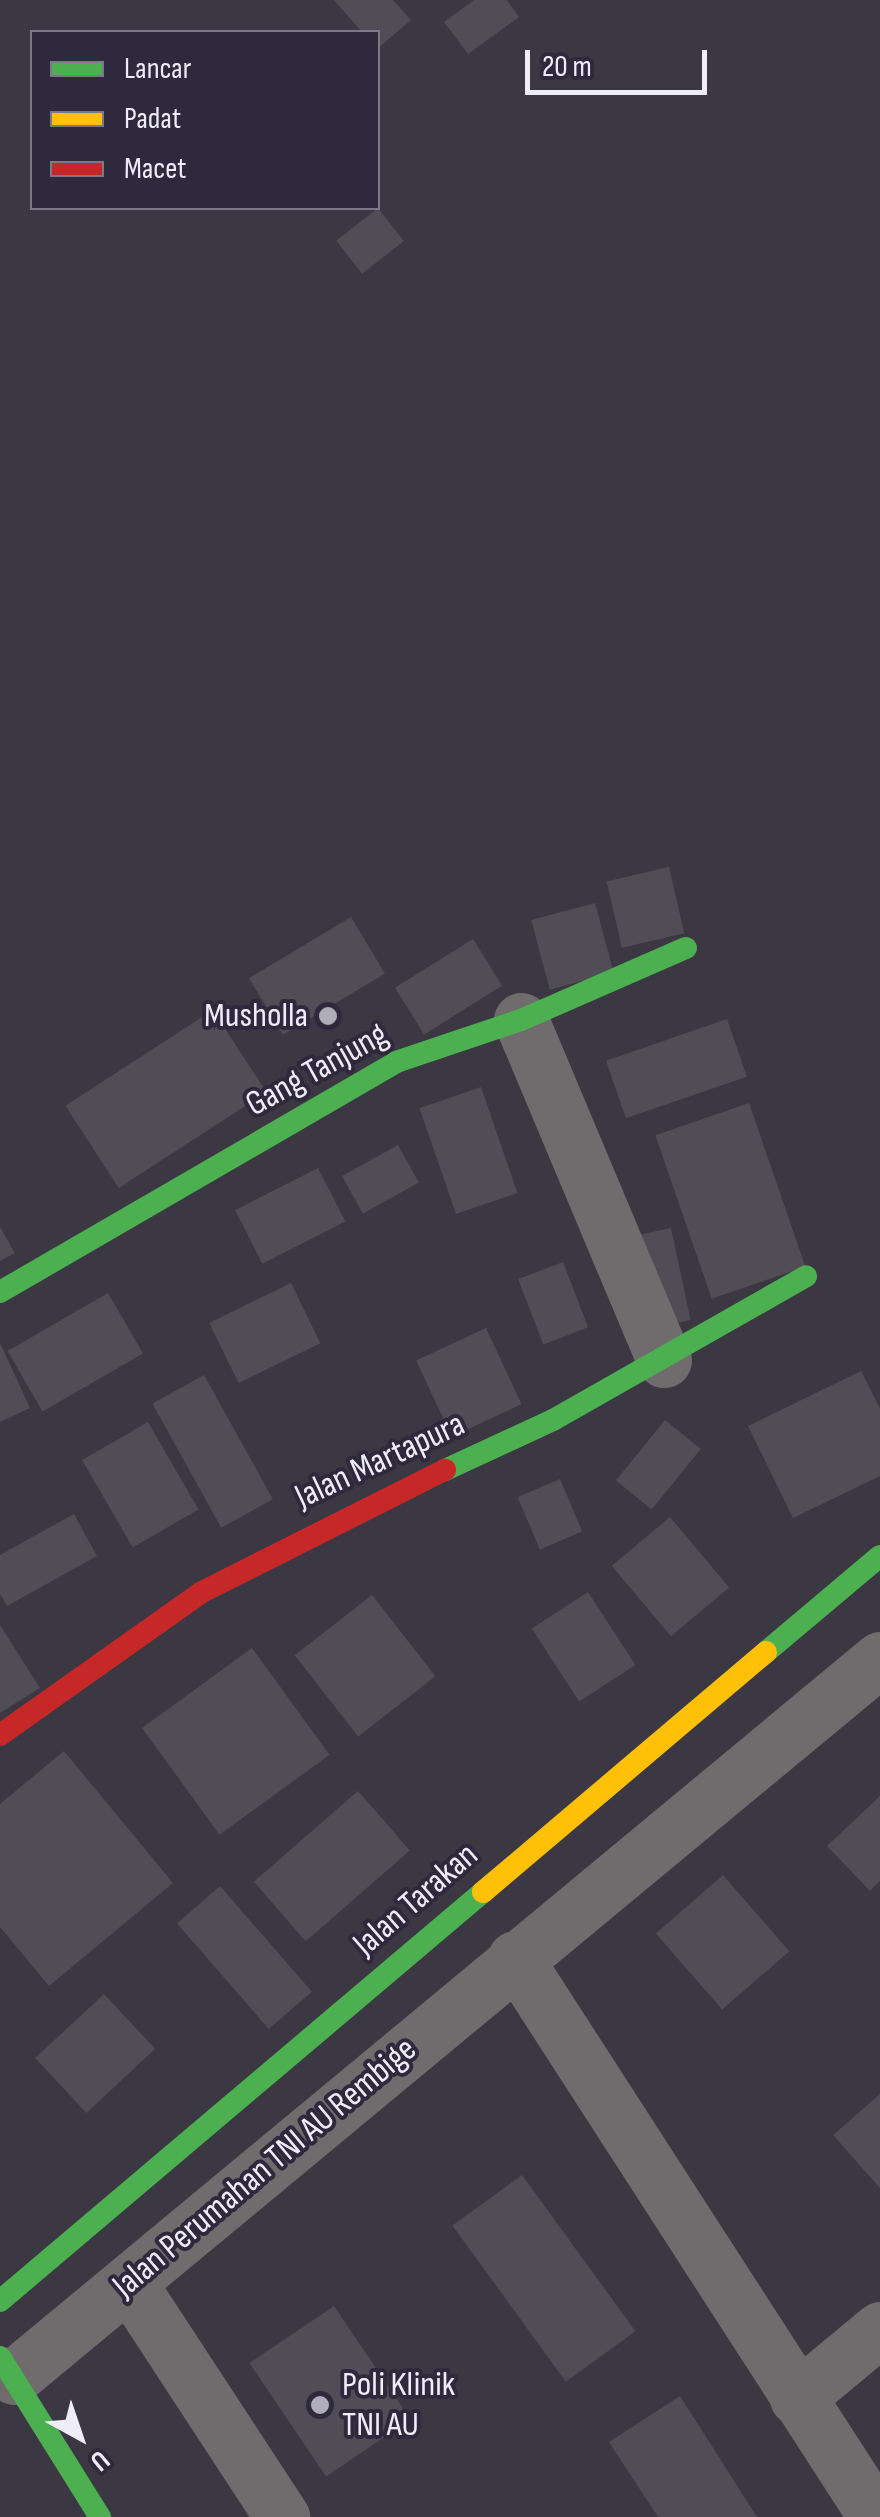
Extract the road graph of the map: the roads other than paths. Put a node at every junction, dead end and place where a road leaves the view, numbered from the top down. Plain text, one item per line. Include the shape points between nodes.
1 (686, 948) dead end
2 (521, 1020) junction
3 (806, 1276) dead end
4 (0, 1292) edge
5 (664, 1360) junction
6 (880, 1556) edge
7 (880, 1659) edge
8 (0, 1735) edge
9 (516, 1958) junction
10 (129, 2283) junction
11 (0, 2301) edge
12 (880, 2328) edge
13 (7, 2367) edge
14 (797, 2398) junction
15 (100, 2517) edge
16 (282, 2517) edge
17 (876, 2517) edge

1 - 2 street, Gang Tanjung
2 - 4 street, Gang Tanjung via 396,1062
2 - 5 street
3 - 5 street, Jalan Martapura
5 - 8 street, Jalan Martapura via 553,1420 273,1551 202,1592
6 - 11 street, Jalan Tarakan
7 - 9 street, Jalan Perumahan TNI AU Rembige
9 - 10 street, Jalan Perumahan TNI AU Rembige
9 - 14 street
10 - 13 street, Jalan Perumahan TNI AU Rembige
10 - 16 street
12 - 14 street
13 - 15 street
14 - 17 street

